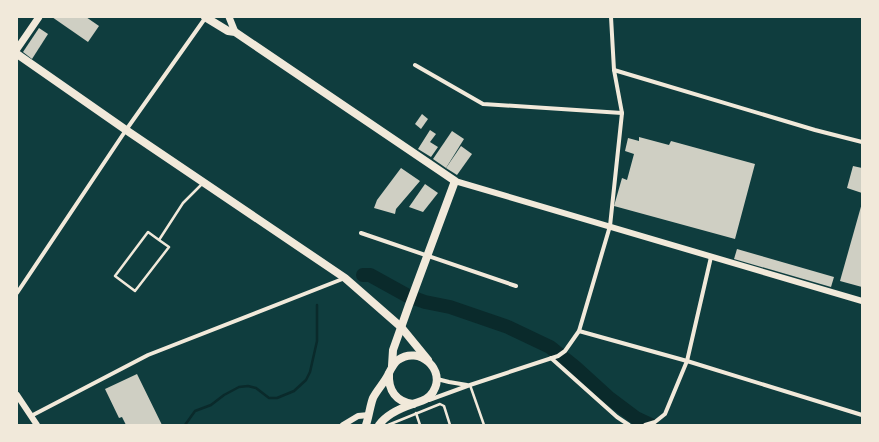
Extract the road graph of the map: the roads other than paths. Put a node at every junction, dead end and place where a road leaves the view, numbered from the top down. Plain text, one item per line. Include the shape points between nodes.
1 (39, 17) edge
2 (205, 17) edge
3 (229, 17) edge
4 (611, 17) edge
5 (235, 32) junction
6 (17, 49) edge
7 (17, 54) edge
8 (415, 65) dead end
9 (614, 70) junction
10 (622, 113) junction
11 (126, 130) junction
12 (862, 142) edge
13 (455, 181) junction
14 (204, 182) junction
15 (610, 226) junction
16 (361, 233) dead end
17 (159, 240) junction
18 (427, 255) junction
19 (711, 257) junction
20 (345, 278) junction
21 (516, 286) dead end
22 (17, 293) edge
23 (862, 301) edge
24 (401, 327) junction
25 (579, 331) junction
26 (551, 358) junction
27 (428, 360) junction
28 (687, 361) junction
29 (390, 370) junction
30 (437, 379) junction
31 (470, 385) junction
32 (17, 395) edge
33 (418, 403) junction
34 (416, 414) junction
35 (369, 415) junction
36 (862, 415) edge
37 (31, 416) junction
38 (382, 424) edge
39 (37, 425) edge
40 (343, 425) edge
41 (366, 425) edge
42 (420, 425) edge
43 (450, 425) edge
44 (484, 425) edge
45 (629, 425) edge
46 (644, 425) edge

1 - 6 main road
2 - 5 main road via 228,31
2 - 11 street
3 - 5 main road
4 - 9 street
5 - 13 main road
7 - 11 main road
8 - 10 street via 483,104
9 - 10 street
9 - 12 street
10 - 15 street
11 - 14 main road
11 - 22 street
13 - 15 street
13 - 18 main road
14 - 17 lane via 183,203
14 - 20 main road
15 - 19 street
15 - 25 street
16 - 18 street
17 - 17 lane via 148,232 116,276 135,291 169,247
18 - 21 street
18 - 24 main road
19 - 23 street
19 - 28 street
20 - 24 main road
20 - 37 street via 148,356
24 - 27 main road
24 - 29 main road via 393,350
25 - 26 street via 566,351
25 - 28 street
26 - 31 street
26 - 45 street
27 - 29 main road via 420,356 404,356 397,360
27 - 30 main road via 433,365
28 - 36 street
28 - 46 street via 665,414 655,422
29 - 33 main road via 388,381 394,395 406,403
29 - 35 main road via 374,397
30 - 31 street
30 - 33 main road via 433,393
31 - 33 street
31 - 44 lane
32 - 37 street
33 - 38 main road via 387,416
34 - 38 lane
34 - 42 lane
34 - 43 lane via 440,404 444,406
35 - 38 main road
35 - 40 street via 358,416
35 - 41 main road
37 - 39 street

